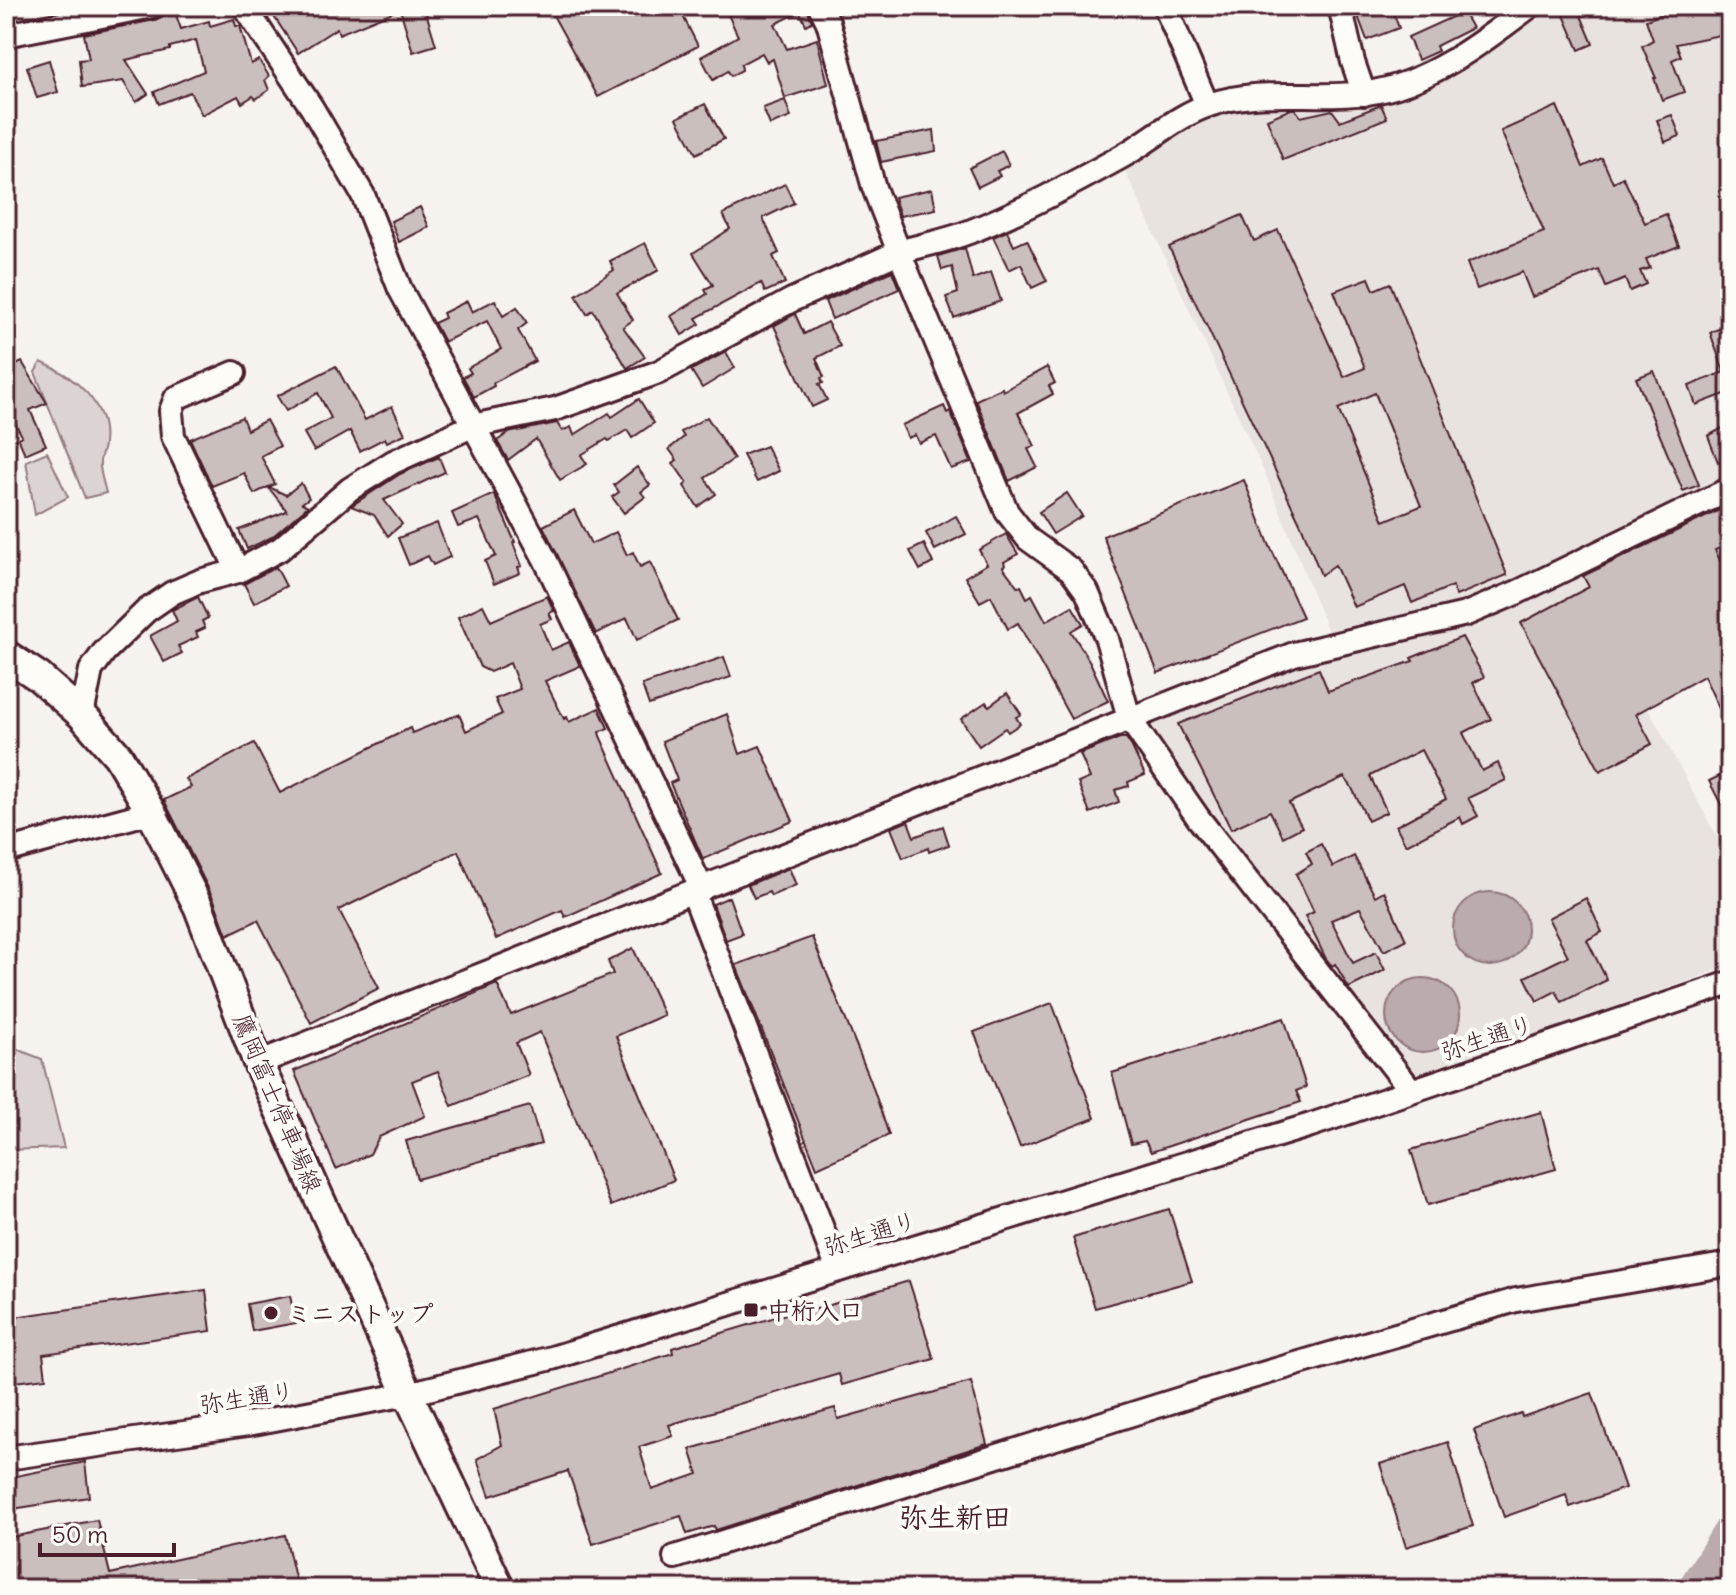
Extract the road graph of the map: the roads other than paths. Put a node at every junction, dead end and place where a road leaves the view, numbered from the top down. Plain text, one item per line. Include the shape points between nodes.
1 (152, 6) edge
2 (244, 6) edge
3 (820, 6) edge
4 (1165, 6) edge
5 (1340, 6) edge
6 (1530, 6) edge
7 (6, 35) edge
8 (1364, 94) junction
9 (1207, 105) junction
10 (899, 252) junction
11 (234, 373) dead end
12 (472, 426) junction
13 (1730, 489) edge
14 (238, 571) junction
15 (6, 655) edge
16 (82, 715) junction
17 (1129, 718) junction
18 (151, 812) junction
19 (6, 851) edge
20 (698, 890) junction
21 (1730, 983) edge
22 (258, 1063) junction
23 (1411, 1090) junction
24 (1730, 1264) edge
25 (838, 1270) junction
26 (408, 1394) junction
27 (6, 1458) edge
28 (675, 1557) dead end
29 (500, 1589) edge

1 - 7 street
2 - 12 street via 363,195 400,289
3 - 10 street via 874,188
4 - 9 street
5 - 8 street
6 - 8 street via 1433,71
8 - 9 street via 1253,96
9 - 10 street via 1012,213 967,233
10 - 12 street via 792,300 659,372 555,409
10 - 17 street via 1007,512 1028,539 1071,570 1087,592 1107,639
11 - 14 street via 176,398 171,411 173,436 183,460
12 - 14 street via 393,462 350,489 280,549
12 - 20 street via 545,559
13 - 17 street via 1466,614 1294,654
14 - 16 street via 172,593 129,625 91,670
15 - 16 main road, 鷹岡富士停車場線
16 - 18 main road, 鷹岡富士停車場線 via 118,756
17 - 20 street
17 - 23 street via 1199,819
18 - 19 street
18 - 22 main road, 鷹岡富士停車場線 via 199,908
20 - 22 street
20 - 25 street
21 - 23 street, 弥生通り
22 - 26 main road, 鷹岡富士停車場線
23 - 25 street, 弥生通り
24 - 28 street via 1516,1300
25 - 26 street, 弥生通り via 552,1358
26 - 27 street, 弥生通り via 248,1424
26 - 29 main road, 鷹岡富士停車場線

